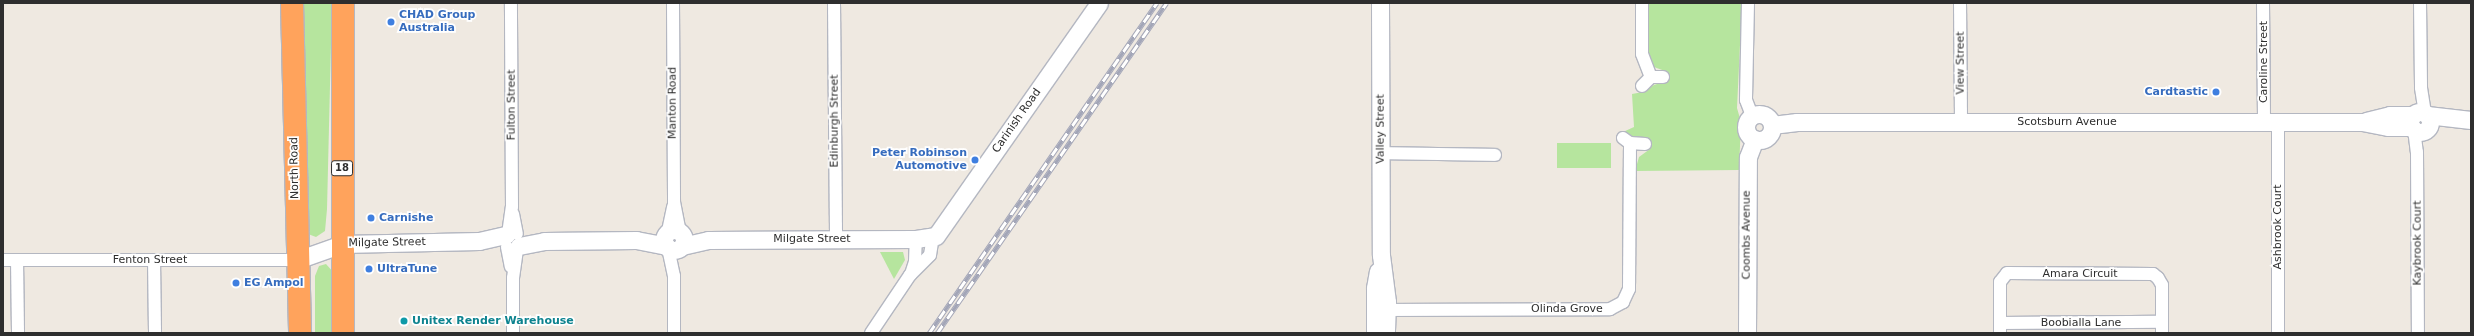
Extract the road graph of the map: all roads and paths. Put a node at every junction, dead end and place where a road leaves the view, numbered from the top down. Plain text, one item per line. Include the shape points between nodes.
1 (292, 3) edge
2 (343, 3) edge
3 (511, 3) edge
4 (673, 3) edge
5 (834, 3) edge
6 (1099, 3) edge
7 (1380, 3) edge
8 (1642, 3) edge
9 (1748, 3) edge
10 (1960, 3) edge
11 (2263, 3) edge
12 (2420, 3) edge
13 (1642, 86) dead end
14 (1752, 116) junction
15 (2419, 121) junction
16 (2471, 121) edge
17 (1961, 122) junction
18 (2271, 122) junction
19 (1772, 125) junction
20 (1755, 139) junction
21 (1645, 144) dead end
22 (1381, 153) junction
23 (1495, 155) dead end
24 (933, 237) junction
25 (836, 239) junction
26 (916, 239) junction
27 (674, 240) junction
28 (512, 241) junction
29 (342, 244) junction
30 (3, 260) edge
31 (17, 260) junction
32 (154, 260) junction
33 (297, 260) junction
34 (910, 275) junction
35 (1381, 310) junction
36 (2000, 328) edge
37 (2113, 328) edge
38 (2162, 328) edge
39 (18, 333) edge
40 (155, 333) edge
41 (300, 333) edge
42 (343, 333) edge
43 (513, 333) edge
44 (674, 333) edge
45 (871, 333) edge
46 (1374, 333) edge
47 (1386, 333) edge
48 (1747, 333) edge
49 (2278, 333) edge
50 (2418, 333) edge

1 - 33 highway, North Road
2 - 29 highway, 18
3 - 28 street, Fulton Street
4 - 27 street, Manton Road
5 - 25 street, Edinburgh Street
6 - 24 street, Carinish Road via 946,224
7 - 22 street, Valley Street
8 - 13 street via 1642,54 1657,77
9 - 14 street via 1746,100
10 - 17 street, View Street
11 - 18 street, Caroline Street
12 - 15 street, Kaybrook Court
14 - 19 street via 1764,115
14 - 20 street via 1746,126 1748,134
15 - 16 street, Scotsburn Avenue
15 - 18 street, Scotsburn Avenue via 2388,127 2362,122
15 - 50 street, Kaybrook Court
17 - 18 street, Scotsburn Avenue
17 - 19 street, Scotsburn Avenue via 1797,122
18 - 49 street, Ashbrook Court
19 - 20 street via 1767,137
20 - 48 street, Coombs Avenue via 1748,157
21 - 35 street, Olinda Grove via 1626,141 1629,289 1622,302 1610,308
22 - 23 street
22 - 35 street, Valley Street
24 - 26 street
24 - 34 street via 930,255
25 - 26 street, Milgate Street
25 - 27 street, Milgate Street
26 - 34 street via 915,262
27 - 28 street, Milgate Street
27 - 44 street, Manton Road
28 - 29 street, Milgate Street
28 - 43 street, Fulton Street
29 - 33 street, Milgate Street
29 - 42 highway, 18
30 - 31 street, Fenton Street
31 - 32 street, Fenton Street
31 - 39 street
32 - 33 street, Fenton Street
32 - 40 street
33 - 41 highway, North Road
34 - 45 street
35 - 46 street, Valley Street
35 - 47 street, Valley Street
36 - 37 street, Boobialla Lane
36 - 38 street, Amara Circuit via 2000,282 2007,273 2153,274 2162,285
37 - 38 street, Boobialla Lane

